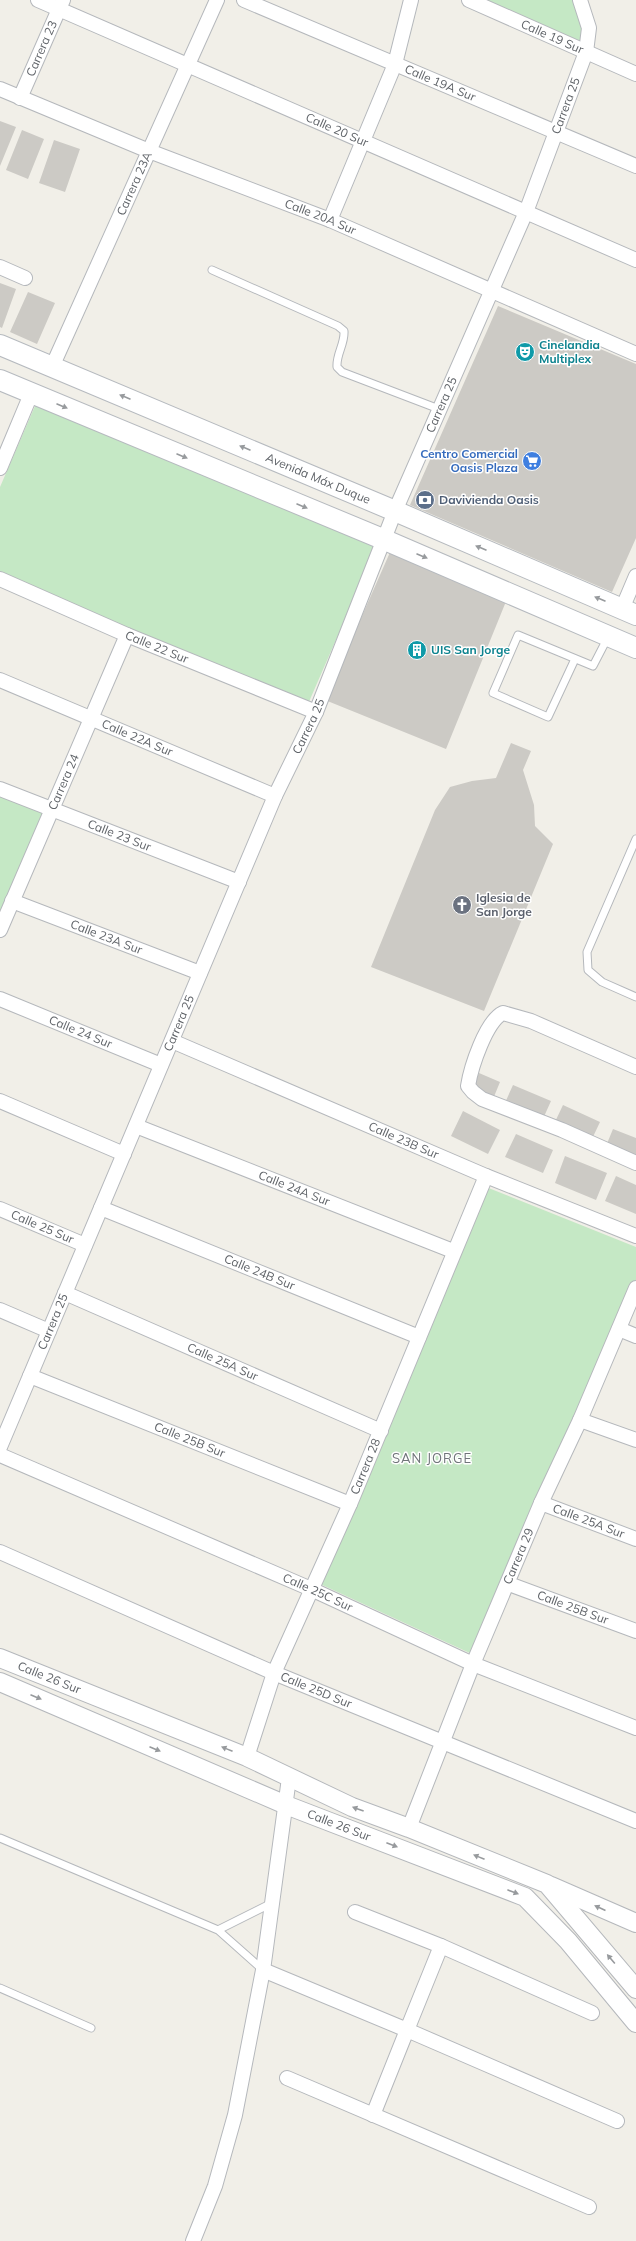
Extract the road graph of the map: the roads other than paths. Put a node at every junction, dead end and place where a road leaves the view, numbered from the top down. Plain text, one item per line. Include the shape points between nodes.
1 (38, 0) edge
2 (217, 0) edge
3 (244, 0) edge
4 (410, 0) edge
5 (469, 0) edge
6 (580, 0) edge
7 (61, 5) edge
8 (586, 52) junction
9 (395, 64) junction
10 (188, 65) junction
11 (636, 74) edge
12 (0, 89) edge
13 (20, 98) junction
14 (556, 132) junction
15 (363, 141) junction
16 (149, 151) junction
17 (636, 166) edge
18 (526, 212) junction
19 (330, 220) junction
20 (636, 260) edge
21 (0, 267) edge
22 (212, 270) dead end
23 (25, 278) dead end
24 (491, 291) junction
25 (0, 345) edge
26 (636, 354) edge
27 (52, 367) junction
28 (0, 380) edge
29 (31, 394) junction
30 (440, 409) junction
31 (0, 468) edge
32 (396, 511) junction
33 (385, 540) junction
34 (636, 576) edge
35 (0, 579) edge
36 (629, 612) edge
37 (127, 635) junction
38 (608, 637) junction
39 (636, 648) edge
40 (575, 659) junction
41 (0, 680) edge
42 (316, 712) junction
43 (91, 720) junction
44 (0, 789) edge
45 (275, 796) junction
46 (51, 810) junction
47 (636, 839) edge
48 (239, 882) junction
49 (12, 902) junction
50 (0, 930) edge
51 (200, 973) junction
52 (636, 997) edge
53 (0, 999) edge
54 (172, 1041) junction
55 (161, 1065) junction
56 (636, 1067) edge
57 (0, 1101) edge
58 (136, 1126) junction
59 (124, 1154) junction
60 (636, 1163) edge
61 (486, 1176) junction
62 (101, 1208) junction
63 (0, 1209) edge
64 (636, 1236) edge
65 (85, 1245) junction
66 (453, 1251) junction
67 (636, 1288) edge
68 (65, 1293) junction
69 (0, 1310) edge
70 (619, 1329) junction
71 (49, 1331) junction
72 (636, 1336) edge
73 (419, 1337) junction
74 (30, 1376) junction
75 (5, 1419) edge
76 (580, 1420) junction
77 (380, 1431) junction
78 (636, 1440) edge
79 (0, 1447) edge
80 (0, 1455) edge
81 (541, 1503) junction
82 (350, 1504) junction
83 (636, 1539) edge
84 (0, 1552) edge
85 (509, 1584) junction
86 (311, 1589) junction
87 (636, 1631) edge
88 (0, 1658) edge
89 (474, 1664) junction
90 (274, 1673) junction
91 (0, 1682) edge
92 (636, 1728) edge
93 (442, 1742) junction
94 (247, 1757) junction
95 (290, 1778) junction
96 (286, 1805) junction
97 (636, 1821) edge
98 (409, 1828) junction
99 (0, 1838) edge
100 (547, 1884) junction
101 (272, 1903) junction
102 (355, 1912) dead end
103 (636, 1924) edge
104 (218, 1930) junction
105 (441, 1946) junction
106 (263, 1970) junction
107 (0, 1988) edge
108 (636, 1989) edge
109 (592, 2013) dead end
110 (636, 2023) edge
111 (91, 2028) dead end
112 (407, 2030) junction
113 (287, 2078) dead end
114 (373, 2115) junction
115 (617, 2121) dead end
116 (589, 2207) dead end
117 (193, 2241) edge

1 - 7 street, Calle 20 Sur
2 - 10 street, Carrera 23A
3 - 9 street, Calle 19A Sur
4 - 9 street
5 - 8 street, Calle 19 Sur
6 - 8 street, Carrera 25 via 589,28
7 - 10 street, Calle 20 Sur
7 - 13 street, Carrera 23
8 - 11 street, Calle 19 Sur
8 - 14 street, Carrera 25
9 - 14 street, Calle 19A Sur
9 - 15 street
10 - 15 street, Calle 20 Sur
10 - 16 street, Carrera 23A
12 - 13 street, Calle 20A Sur
13 - 16 street, Calle 20A Sur
14 - 17 street, Calle 19A Sur
14 - 18 street, Carrera 25
15 - 18 street, Calle 20 Sur
15 - 19 street
16 - 19 street, Calle 20A Sur
16 - 27 street, Carrera 23A
18 - 20 street, Calle 20 Sur
18 - 24 street, Carrera 25
19 - 24 street, Calle 20A Sur
21 - 23 street
22 - 30 lane via 338,326 344,331 345,339 336,361 342,372
24 - 26 street, Calle 20A Sur
24 - 30 street, Carrera 25
25 - 27 main road, Avenida Máx Duque
32 -> 27 main road, Avenida Máx Duque
28 - 29 main road
29 - 31 street
29 -> 33 main road
30 - 32 street, Carrera 25
32 - 33 street, Carrera 25
36 -> 32 main road, Avenida Máx Duque
33 -> 38 main road
33 - 42 street, Carrera 25
34 - 36 street
35 - 37 street, Calle 22 Sur
37 - 42 street, Calle 22 Sur
37 - 43 street, Carrera 24
38 - 39 main road
38 - 40 lane via 593,666
40 - 40 lane via 518,635 493,693 548,717
41 - 43 street, Calle 22A Sur
42 - 45 street, Carrera 25
43 - 45 street, Calle 22A Sur
43 - 46 street, Carrera 24
44 - 46 street, Calle 23 Sur
45 - 48 street, Carrera 25
46 - 48 street, Calle 23 Sur
46 - 49 street, Carrera 24
47 - 52 lane via 587,952 588,970 602,982
48 - 51 street, Carrera 25
49 - 50 street, Carrera 24
49 - 51 street, Calle 23A Sur
51 - 54 street, Carrera 25
53 - 55 street, Calle 24 Sur
54 - 55 street, Carrera 25
54 - 61 street, Calle 23B Sur
55 - 58 street, Carrera 25
56 - 60 street via 531,1021 503,1013 496,1016 489,1026 470,1074 468,1086 482,1099 562,1130
57 - 59 street
58 - 59 street, Carrera 25
58 - 66 street, Calle 24A Sur
59 - 62 street, Carrera 25
61 - 64 street, Calle 23B Sur
61 - 66 street, Carrera 28
62 - 65 street, Carrera 25
62 - 73 street, Calle 24B Sur
63 - 65 street, Calle 25 Sur
65 - 68 street, Carrera 25
66 - 73 street, Carrera 28
67 - 70 street, Carrera 29
68 - 71 street, Carrera 25
68 - 77 street, Calle 25A Sur
69 - 71 street
70 - 72 street
70 - 76 street, Carrera 29
71 - 74 street, Carrera 25
73 - 77 street, Carrera 28
74 - 75 street, Carrera 25
74 - 82 street, Calle 25B Sur
75 - 79 street, Carrera 25
76 - 78 street
76 - 81 street, Carrera 29
77 - 82 street, Carrera 28
80 - 86 street, Calle 25C Sur
81 - 83 street, Calle 25A Sur
81 - 85 street, Carrera 29
82 - 86 street, Carrera 28
84 - 90 street, Calle 25D Sur
85 - 87 street, Calle 25B Sur
85 - 89 street, Carrera 29
86 - 89 street, Calle 25C Sur
86 - 90 street, Carrera 28
94 -> 88 street, Calle 26 Sur
89 - 92 street, Calle 25C Sur
89 - 93 street, Carrera 29
90 - 93 street, Calle 25D Sur
90 - 94 street, Carrera 28
91 -> 96 street, Calle 26 Sur
93 - 97 street, Calle 25D Sur
93 - 98 street, Carrera 29
94 - 95 street, Calle 26 Sur
95 - 96 street
98 -> 95 street, Calle 26 Sur via 352,1807
96 - 101 street
96 -> 110 street, Calle 26 Sur via 526,1897 568,1941
100 -> 98 street, Calle 26 Sur
99 - 104 lane
103 -> 100 street
108 -> 100 street, Calle 26 Sur
101 - 104 lane
101 - 106 street
102 - 105 street
104 - 106 lane
105 - 109 street
105 - 112 street
106 - 112 street
106 - 117 street via 235,2115 215,2186
107 - 111 lane
112 - 114 street
112 - 115 street
113 - 114 street
114 - 116 street

